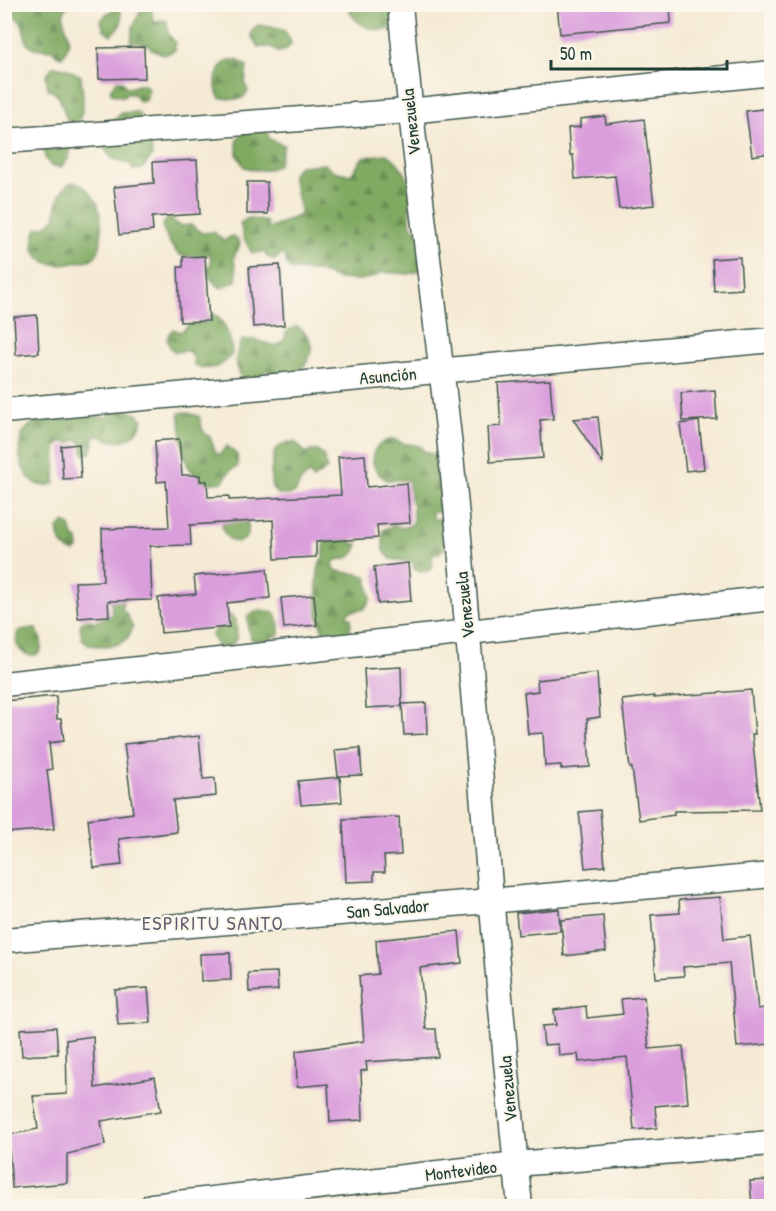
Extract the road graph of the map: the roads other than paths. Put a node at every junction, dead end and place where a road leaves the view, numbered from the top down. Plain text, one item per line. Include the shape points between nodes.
1 (400, 4) edge
2 (771, 73) edge
3 (410, 111) junction
4 (4, 141) edge
5 (771, 340) edge
6 (442, 371) junction
7 (4, 411) edge
8 (771, 598) edge
9 (468, 631) junction
10 (4, 684) edge
11 (771, 875) edge
12 (490, 901) junction
13 (4, 940) edge
14 (771, 1143) edge
15 (516, 1164) junction
16 (152, 1206) edge
17 (520, 1206) edge

1 - 3 street, Venezuela
2 - 3 street
3 - 4 street
3 - 6 street, Venezuela
5 - 6 street, Asunción
6 - 7 street, Asunción
6 - 9 street, Venezuela
8 - 9 street
9 - 10 street
9 - 12 street, Venezuela
11 - 12 street, San Salvador
12 - 13 street, San Salvador
12 - 15 street, Venezuela
14 - 15 street, Montevideo
15 - 16 street, Montevideo
15 - 17 street, Venezuela

